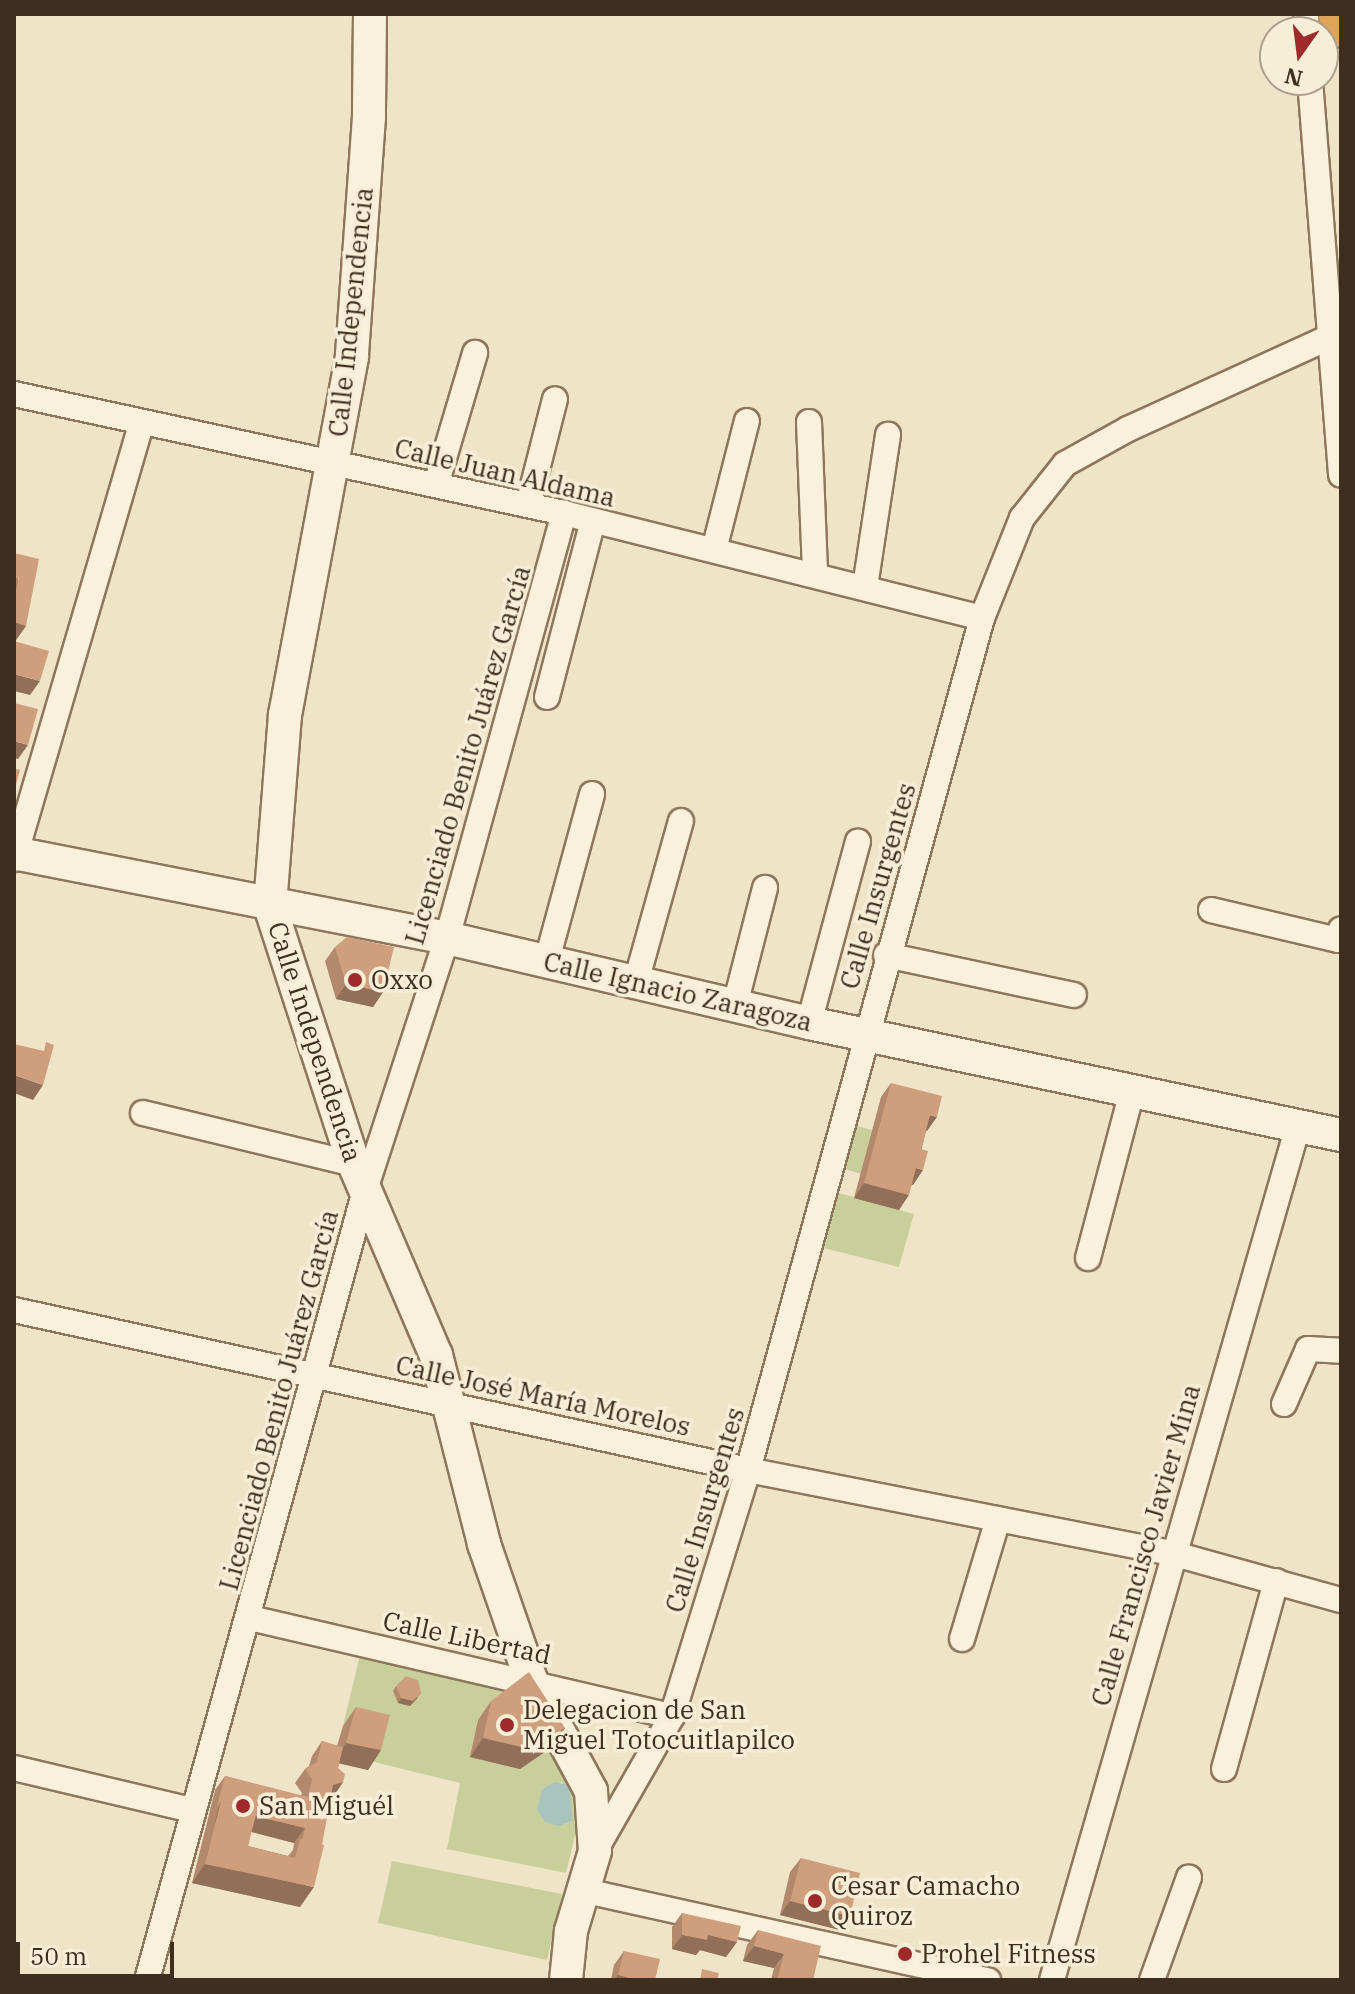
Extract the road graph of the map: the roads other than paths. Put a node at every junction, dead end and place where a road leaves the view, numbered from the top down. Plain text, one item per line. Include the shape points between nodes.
1 (370, 14) edge
2 (1340, 14) edge
3 (1341, 26) edge
4 (1312, 96) edge
5 (1334, 335) edge
6 (475, 353) dead end
7 (14, 394) edge
8 (555, 399) dead end
9 (747, 421) dead end
10 (142, 422) junction
11 (809, 422) dead end
12 (888, 435) dead end
13 (335, 464) junction
14 (1341, 475) edge
15 (436, 485) junction
16 (528, 505) junction
17 (564, 513) junction
18 (593, 521) junction
19 (714, 550) junction
20 (815, 573) junction
21 (865, 587) junction
22 (982, 618) junction
23 (547, 697) dead end
24 (592, 794) dead end
25 (681, 821) dead end
26 (858, 841) dead end
27 (15, 855) edge
28 (765, 888) dead end
29 (270, 906) junction
30 (1211, 910) dead end
31 (1341, 929) edge
32 (447, 938) junction
33 (886, 955) junction
34 (547, 960) junction
35 (636, 982) junction
36 (1074, 995) dead end
37 (735, 1005) junction
38 (809, 1023) junction
39 (865, 1035) junction
40 (1132, 1092) junction
41 (143, 1113) dead end
42 (1298, 1126) junction
43 (1341, 1135) edge
44 (360, 1177) junction
45 (1088, 1258) dead end
46 (14, 1310) edge
47 (1341, 1351) edge
48 (313, 1374) junction
49 (450, 1404) junction
50 (1284, 1404) dead end
51 (748, 1470) junction
52 (998, 1519) junction
53 (1171, 1553) junction
54 (1276, 1581) junction
55 (1341, 1600) edge
56 (250, 1618) junction
57 (962, 1639) dead end
58 (531, 1680) junction
59 (672, 1716) junction
60 (14, 1768) edge
61 (1224, 1769) dead end
62 (192, 1810) junction
63 (595, 1851) junction
64 (1189, 1877) dead end
65 (581, 1890) junction
66 (147, 1980) edge
67 (566, 1980) edge
68 (988, 1980) edge
69 (1052, 1980) edge
70 (1152, 1980) edge

1 - 13 street, Calle Independencia via 359,278
2 - 3 highway
4 - 5 street
5 - 14 street
5 - 22 street, Calle Insurgentes via 1128,429 1065,464 1022,518
6 - 15 street
7 - 10 street, Calle Juan Aldama
8 - 16 street
9 - 19 street
10 - 13 street, Calle Juan Aldama
10 - 27 street
11 - 20 street
12 - 21 street
13 - 15 street, Calle Juan Aldama
13 - 29 street, Calle Independencia via 285,715
15 - 16 street, Calle Juan Aldama
16 - 17 street, Calle Juan Aldama
17 - 18 street, Calle Juan Aldama
17 - 32 street, Licenciado Benito Juárez García
18 - 19 street, Calle Juan Aldama
18 - 23 street
19 - 20 street, Calle Juan Aldama
20 - 21 street, Calle Juan Aldama
21 - 22 street, Calle Juan Aldama
22 - 33 street, Calle Insurgentes
24 - 34 street
25 - 35 street
26 - 38 street
27 - 29 street, Calle Ignacio Zaragoza
28 - 37 street
29 - 32 street, Calle Ignacio Zaragoza
29 - 44 street, Calle Independencia
30 - 31 street via 1338,940
32 - 34 street, Calle Ignacio Zaragoza
32 - 44 street, Licenciado Benito Juárez García
33 - 36 street
33 - 39 street, Calle Insurgentes
34 - 35 street, Calle Ignacio Zaragoza
35 - 37 street, Calle Ignacio Zaragoza
37 - 38 street, Calle Ignacio Zaragoza
38 - 39 street, Calle Ignacio Zaragoza
39 - 40 street, Calle Ignacio Zaragoza
39 - 51 street, Calle Insurgentes
40 - 42 street, Calle Ignacio Zaragoza
40 - 45 street
41 - 44 street
42 - 43 street, Calle Ignacio Zaragoza
42 - 53 street, Calle Francisco Javier Mina
44 - 48 street, Licenciado Benito Juárez García
44 - 49 street, Calle Independencia via 436,1355
46 - 48 street, Calle José María Morelos
47 - 50 street via 1308,1349
48 - 49 street, Calle José María Morelos
48 - 56 street, Licenciado Benito Juárez García
49 - 51 street, Calle José María Morelos
49 - 58 street, Calle Independencia via 484,1544
51 - 52 street, Calle José María Morelos
51 - 59 street, Calle Insurgentes
52 - 53 street, Calle José María Morelos
52 - 57 street
53 - 54 street, Calle José María Morelos
53 - 69 street, Calle Francisco Javier Mina
54 - 55 street, Calle José María Morelos
54 - 61 street
56 - 58 street, Calle Libertad
56 - 62 street, Licenciado Benito Juárez García
58 - 59 street, Calle Libertad
58 - 63 street, Calle Independencia via 591,1791
59 - 63 street, Calle Insurgentes
60 - 62 street
62 - 66 street, Licenciado Benito Juárez García
63 - 65 street, Calle Independencia
64 - 70 street
65 - 67 street, Calle Independencia
65 - 68 street

